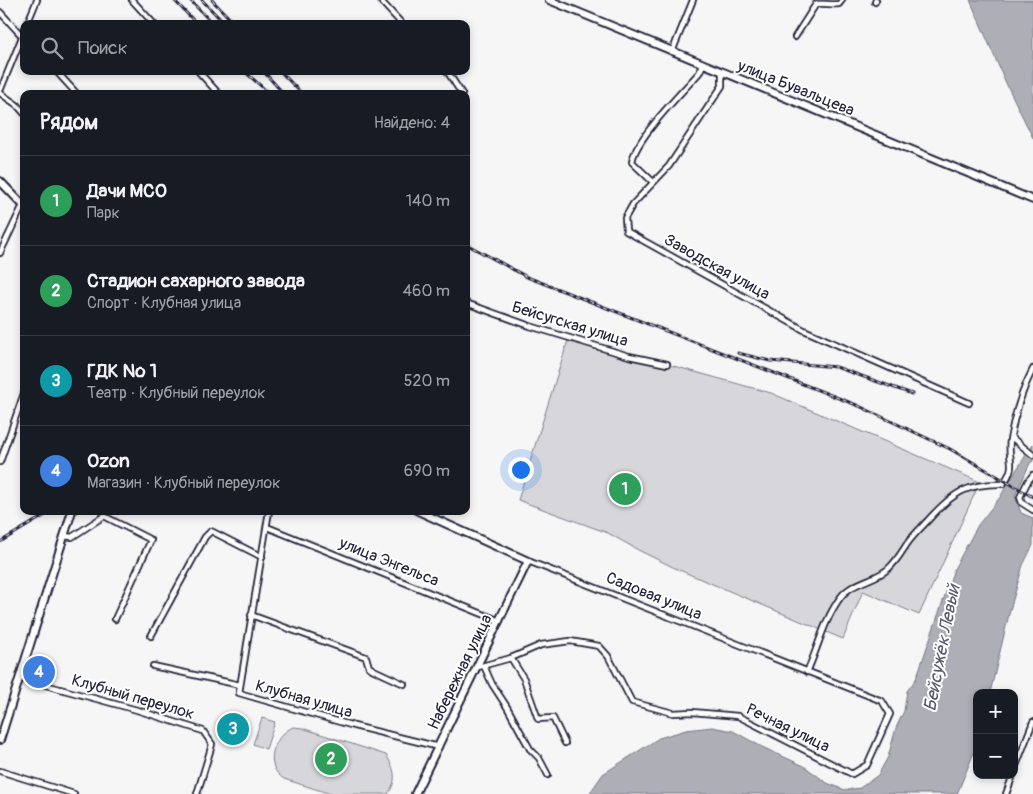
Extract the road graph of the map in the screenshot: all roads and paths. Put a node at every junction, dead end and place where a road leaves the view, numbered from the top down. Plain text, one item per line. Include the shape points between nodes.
1 (37, 0) edge
2 (132, 0) edge
3 (380, 0) edge
4 (549, 0) edge
5 (693, 0) edge
6 (842, 0) edge
7 (0, 12) edge
8 (29, 20) edge
9 (150, 20) edge
10 (398, 20) edge
11 (20, 32) edge
12 (795, 37) dead end
13 (20, 42) edge
14 (672, 52) junction
15 (703, 65) junction
16 (722, 73) junction
17 (60, 75) edge
18 (202, 75) edge
19 (450, 75) edge
20 (73, 90) edge
21 (215, 90) edge
22 (460, 90) edge
23 (0, 92) edge
24 (20, 108) edge
25 (0, 181) edge
26 (653, 182) junction
27 (1033, 200) edge
28 (20, 201) edge
29 (20, 213) edge
30 (0, 253) edge
31 (470, 304) edge
32 (667, 364) dead end
33 (1033, 369) edge
34 (969, 403) dead end
35 (20, 404) edge
36 (1011, 437) junction
37 (1033, 455) edge
38 (0, 462) edge
39 (1033, 475) edge
40 (1033, 510) edge
41 (71, 515) edge
42 (268, 515) edge
43 (427, 515) edge
44 (267, 527) junction
45 (64, 536) junction
46 (262, 557) junction
47 (528, 561) junction
48 (251, 615) junction
49 (115, 619) dead end
50 (500, 621) junction
51 (151, 636) dead end
52 (511, 658) junction
53 (153, 666) dead end
54 (481, 666) junction
55 (808, 672) junction
56 (20, 678) junction
57 (404, 684) dead end
58 (240, 685) junction
59 (882, 701) joint
60 (1033, 722) edge
61 (0, 740) edge
62 (565, 743) dead end
63 (438, 747) junction
64 (1018, 761) edge
65 (0, 771) edge
66 (548, 775) dead end
67 (1012, 779) edge
68 (74, 794) edge
69 (197, 794) edge
70 (415, 794) edge
71 (1006, 794) edge

1 - 8 street
2 - 9 street
3 - 10 street
4 - 14 street, улица Бувальцева
5 - 14 street
6 - 12 street via 839,4 816,4
7 - 11 street
13 - 23 street
14 - 15 street, улица Бувальцева
15 - 16 street, улица Бувальцева
15 - 26 street via 634,153 632,162
16 - 26 street, Заводская улица via 722,86 669,166
16 - 27 street, улица Бувальцева
17 - 20 street
18 - 21 street
19 - 22 street
23 - 24 street
25 - 28 street
26 - 34 street, Заводская улица via 632,204 625,218 626,231 804,330
29 - 30 street
31 - 32 street, Бейсугская улица via 530,326
33 - 36 street
35 - 38 street
36 - 37 street
36 - 55 street via 1011,474 1003,484 990,484 953,495 906,544 898,560 887,570 845,592 824,627
39 - 40 street via 1020,497
41 - 45 street
42 - 44 street, Клубная улица
43 - 47 street, Садовая улица
44 - 46 street, Клубная улица
44 - 50 street, улица Энгельса
45 - 49 street via 72,537 104,516 151,540
45 - 56 street
46 - 48 street, Клубная улица
46 - 51 street via 211,531
47 - 50 street, Набережная улица
47 - 55 street, Садовая улица
48 - 57 street via 366,657 369,667
48 - 58 street, Клубная улица
50 - 54 street, Набережная улица
52 - 54 street, Речная улица
52 - 59 street, Речная улица via 541,645 570,642 599,646 608,656 632,702 673,713 738,716 852,774 867,765 890,714
52 - 62 street via 524,679 538,719 553,718
53 - 58 street
54 - 63 street, Набережная улица
54 - 66 street
55 - 59 street, Садовая улица
56 - 61 street
56 - 69 street, Клубный переулок via 202,731 212,744
58 - 63 street, Клубная улица via 239,693
60 - 64 street
63 - 70 street, Набережная улица
65 - 68 street
67 - 71 street

